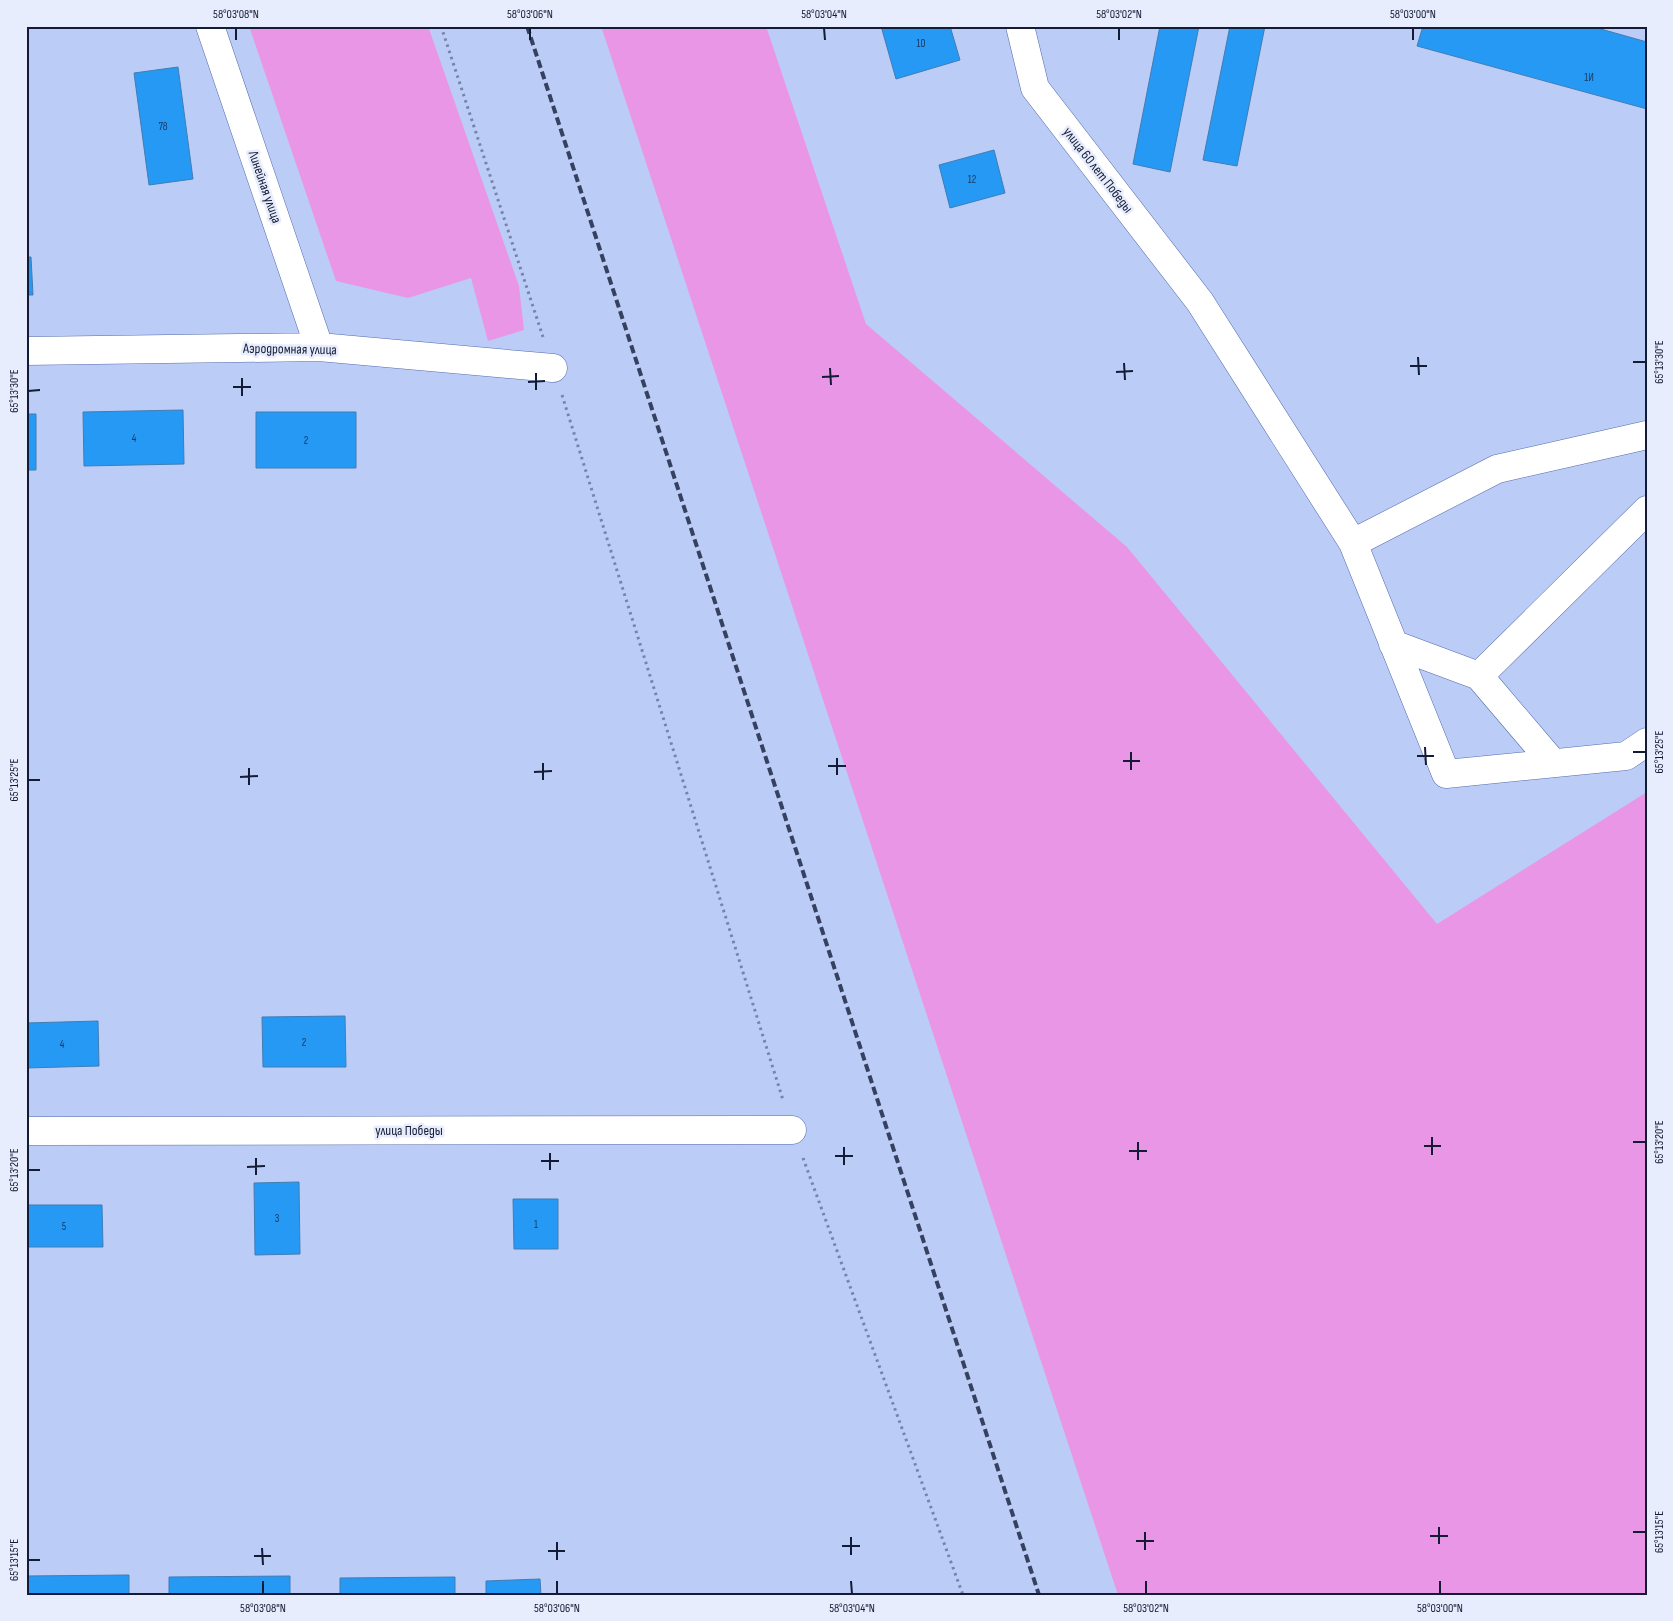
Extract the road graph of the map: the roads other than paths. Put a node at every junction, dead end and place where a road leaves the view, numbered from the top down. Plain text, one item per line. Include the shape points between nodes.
1 (210, 26) edge
2 (1020, 26) edge
3 (319, 347) junction
4 (26, 351) edge
5 (553, 368) road end
6 (1647, 435) edge
7 (1647, 510) edge
8 (1353, 543) junction
9 (1393, 644) junction
10 (1479, 676) junction
11 (1647, 742) edge
12 (1553, 763) junction
13 (792, 1130) road end
14 (26, 1131) edge

1 - 3 street, Линейная улица
2 - 8 street, улица 60 лет Победы via 1035,88 1200,302
3 - 4 street, Аэродромная улица
3 - 5 street, Аэродромная улица
6 - 8 street via 1497,469
7 - 10 street
8 - 9 street, улица 60 лет Победы
9 - 10 street
9 - 12 street, улица 60 лет Победы via 1446,774
10 - 12 street
11 - 12 street via 1626,756
13 - 14 street, улица Победы

